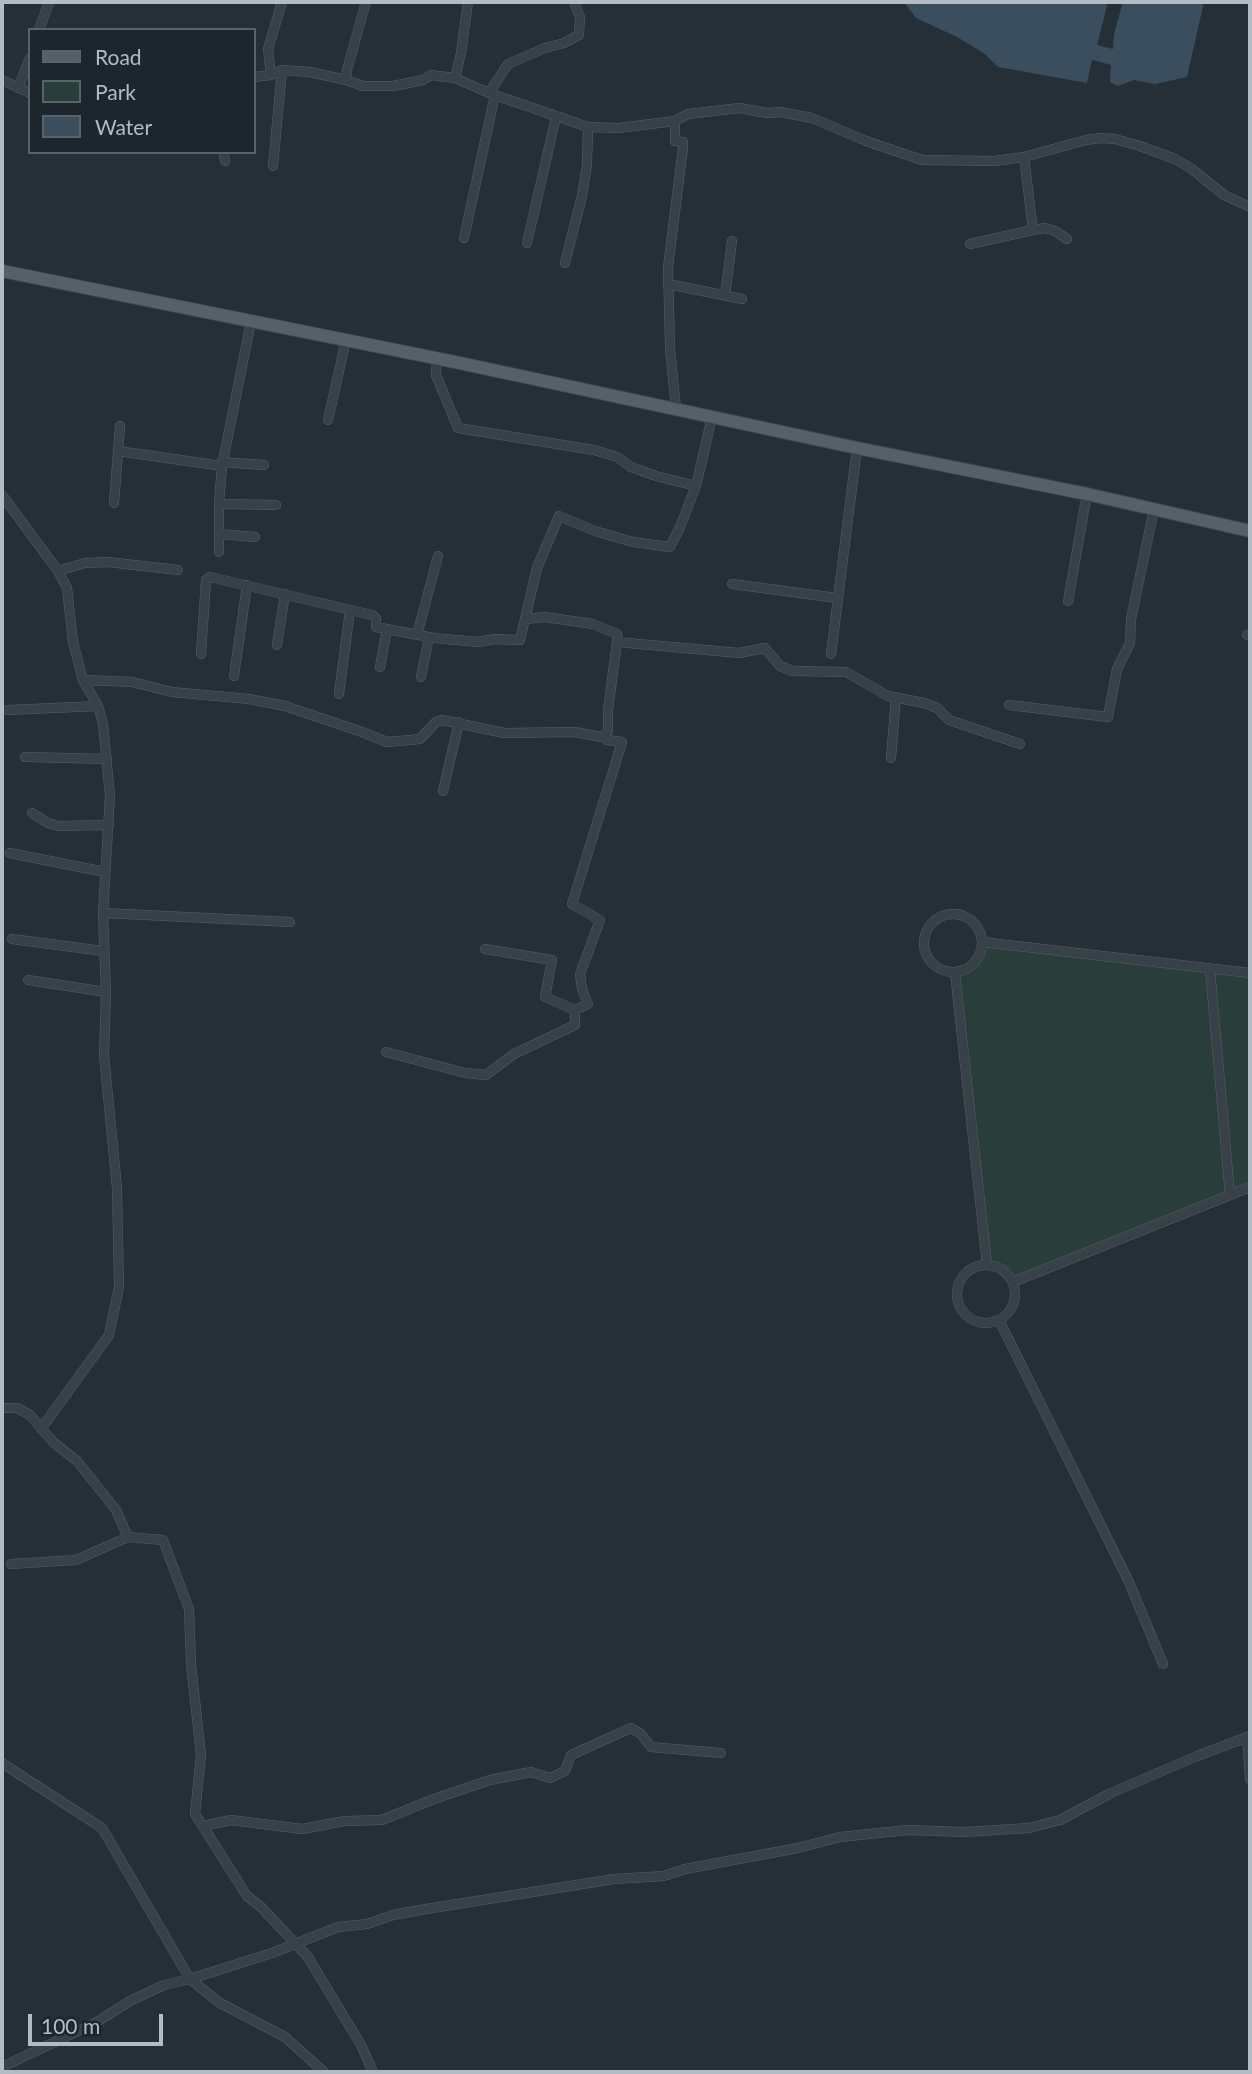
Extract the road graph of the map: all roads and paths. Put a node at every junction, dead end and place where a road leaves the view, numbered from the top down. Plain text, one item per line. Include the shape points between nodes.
1 (49, 2) edge
2 (282, 2) edge
3 (366, 2) edge
4 (468, 2) edge
5 (574, 2) edge
6 (40, 28) edge
7 (28, 63) edge
8 (282, 70) junction
9 (271, 75) junction
10 (256, 77) edge
11 (455, 78) junction
12 (2, 80) edge
13 (346, 80) junction
14 (18, 88) junction
15 (28, 92) edge
16 (492, 94) junction
17 (556, 117) junction
18 (675, 121) junction
19 (588, 127) junction
20 (1024, 157) junction
21 (273, 166) dead end
22 (1250, 206) edge
23 (1033, 230) junction
24 (464, 238) dead end
25 (1067, 239) dead end
26 (732, 241) dead end
27 (527, 243) dead end
28 (970, 244) dead end
29 (565, 264) dead end
30 (2, 271) edge
31 (668, 284) junction
32 (725, 296) junction
33 (742, 299) dead end
34 (251, 322) junction
35 (346, 340) junction
36 (437, 358) junction
37 (676, 409) junction
38 (712, 417) junction
39 (328, 420) dead end
40 (120, 426) dead end
41 (857, 448) junction
42 (118, 451) junction
43 (222, 464) junction
44 (264, 465) dead end
45 (696, 486) junction
46 (1087, 494) junction
47 (2, 495) edge
48 (114, 503) dead end
49 (219, 504) junction
50 (276, 505) dead end
51 (1154, 509) junction
52 (1250, 531) edge
53 (220, 534) junction
54 (255, 537) dead end
55 (219, 552) dead end
56 (438, 556) dead end
57 (178, 570) dead end
58 (58, 571) junction
59 (732, 584) dead end
60 (247, 585) junction
61 (285, 594) junction
62 (837, 598) junction
63 (1068, 601) dead end
64 (350, 610) junction
65 (524, 619) junction
66 (387, 629) junction
67 (417, 635) junction
68 (429, 637) junction
69 (617, 642) junction
70 (277, 645) dead end
71 (201, 654) dead end
72 (831, 654) dead end
73 (380, 667) dead end
74 (234, 676) dead end
75 (421, 677) dead end
76 (83, 680) junction
77 (339, 694) dead end
78 (896, 697) junction
79 (1009, 705) dead end
80 (98, 706) junction
81 (8, 710) dead end
82 (459, 722) junction
83 (606, 738) junction
84 (1020, 744) dead end
85 (25, 757) dead end
86 (891, 758) dead end
87 (107, 759) junction
88 (443, 791) dead end
89 (33, 813) dead end
90 (109, 825) junction
91 (10, 853) dead end
92 (105, 872) junction
93 (103, 913) junction
94 (290, 922) dead end
95 (12, 939) dead end
96 (982, 942) junction
97 (485, 949) dead end
98 (103, 951) junction
99 (1209, 969) junction
100 (955, 973) junction
101 (1250, 973) edge
102 (28, 980) dead end
103 (106, 992) junction
104 (575, 1010) junction
105 (386, 1052) dead end
106 (1250, 1187) edge
107 (1230, 1195) junction
108 (987, 1265) junction
109 (1013, 1282) junction
110 (999, 1320) junction
111 (2, 1408) edge
112 (41, 1429) junction
113 (128, 1537) junction
114 (11, 1564) dead end
115 (1163, 1664) dead end
116 (1249, 1736) edge
117 (721, 1753) dead end
118 (2, 1763) edge
119 (1250, 1779) edge
120 (204, 1826) junction
121 (296, 1942) junction
122 (190, 1979) junction
123 (2, 2070) edge
124 (324, 2072) edge
125 (373, 2072) edge

1 - 6 street
2 - 9 street via 268,49
3 - 13 street
4 - 11 street
5 - 16 street via 580,17 579,35 508,64
7 - 14 street
8 - 9 street
8 - 13 street
8 - 21 street
9 - 10 street
11 - 13 street via 431,75 393,86 363,86
11 - 16 street
12 - 14 street
14 - 15 street
16 - 17 street
16 - 24 street
17 - 19 street
17 - 27 street
18 - 19 street
18 - 20 street via 688,114 739,108 813,118 922,160
18 - 31 street via 675,141 682,142 684,148
19 - 29 street via 584,186
20 - 22 street via 1086,140 1115,139 1175,159 1224,195
20 - 23 street
23 - 25 street via 1055,230
23 - 28 street
26 - 32 street
30 - 34 main road
31 - 32 street
31 - 37 street
32 - 33 street
34 - 35 main road
34 - 43 street
35 - 36 main road
35 - 39 street
36 - 37 main road
36 - 45 street via 436,375 458,428 594,450 656,476
37 - 38 main road
38 - 41 main road
38 - 45 street
40 - 42 street
41 - 46 main road
41 - 62 street
42 - 43 street
42 - 48 street
43 - 44 street
43 - 49 street
45 - 65 street via 670,547 620,538 559,516 537,568
46 - 51 main road
46 - 63 street
47 - 58 street
49 - 50 street
49 - 53 street
51 - 52 main road
51 - 79 street via 1130,620 1130,643 1116,670 1108,717
53 - 54 street
53 - 55 street
56 - 67 street
57 - 58 street via 108,562
58 - 76 street via 67,588
59 - 62 street
60 - 61 street
60 - 71 street via 207,578
60 - 74 street
61 - 64 street
61 - 70 street
62 - 72 street
64 - 66 street via 375,616 376,627
64 - 77 street
65 - 68 street via 520,640
65 - 69 street via 545,617 593,624 617,634
66 - 67 street
66 - 73 street
67 - 68 street
68 - 75 street
69 - 78 street via 739,653 765,648 780,666 793,671 846,672
69 - 83 street
76 - 80 street
76 - 82 street via 132,682 172,692 285,706 387,742 420,739 442,720
78 - 84 street via 924,703 949,720
78 - 86 street
80 - 81 street
80 - 87 street
82 - 83 street via 504,733 575,732
82 - 88 street
83 - 104 street via 622,742 572,904 600,920 580,974 588,1004
85 - 87 street
87 - 90 street
89 - 90 street via 58,826
90 - 92 street
91 - 92 street
92 - 93 street
93 - 94 street
93 - 98 street
95 - 98 street
96 - 99 street
96 - 100 street via 974,963
96 - 100 street via 972,921 962,916 951,914 931,924 923,945 926,956 943,971
97 - 104 street via 552,960 545,997
98 - 103 street
99 - 101 street
99 - 107 street
100 - 108 street
102 - 103 street
103 - 112 street via 104,1055 117,1188 119,1287 110,1335
104 - 105 street via 575,1025 514,1054 486,1075
106 - 107 street
107 - 109 street
108 - 109 street via 997,1267
108 - 110 street via 965,1273 957,1295 960,1307 977,1322
109 - 110 street via 1014,1304
110 - 115 street via 1129,1582
111 - 112 street via 17,1408
112 - 113 street via 77,1461 116,1510
113 - 114 street via 76,1560
113 - 120 street via 163,1540 189,1609 201,1755 195,1814
116 - 119 street
116 - 121 street via 1111,1793 1060,1820 1029,1828 908,1830 840,1837 664,1876 614,1879 394,1915
117 - 120 street via 651,1747 631,1728 571,1755 565,1771 551,1778 531,1772 490,1780 382,1820 302,1829 231,1820
118 - 122 street via 102,1828
120 - 121 street via 247,1896
121 - 122 street
121 - 125 street via 309,1957
122 - 123 street via 130,2001
122 - 124 street via 220,2003 285,2037

